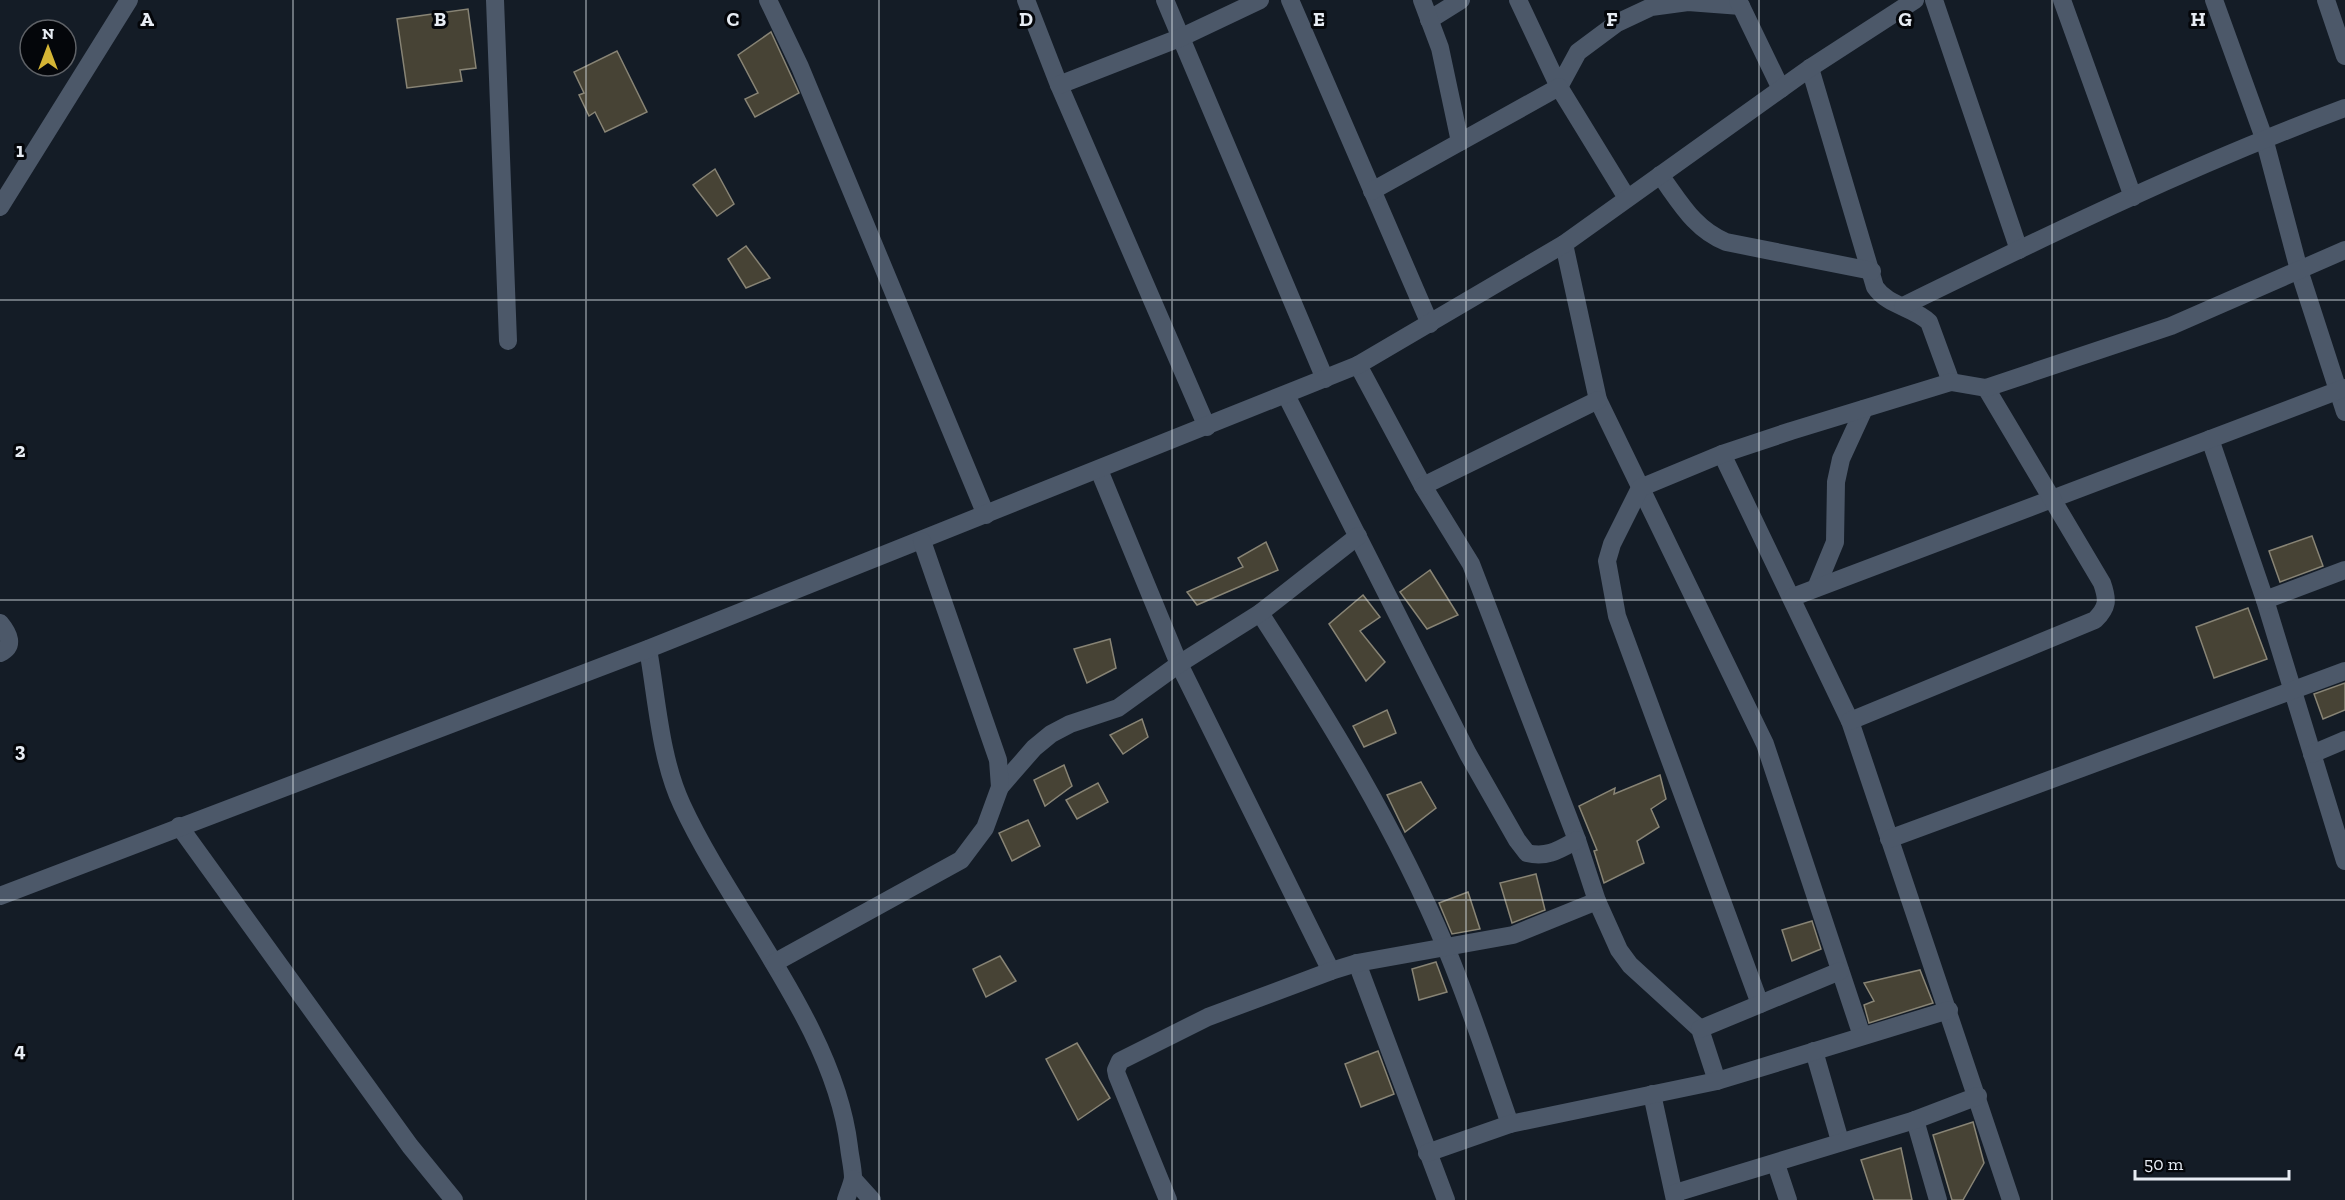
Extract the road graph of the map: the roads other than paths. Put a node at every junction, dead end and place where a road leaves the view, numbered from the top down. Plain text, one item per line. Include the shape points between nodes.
1 (129, 0) edge
2 (495, 0) edge
3 (768, 0) edge
4 (1026, 0) edge
5 (1165, 0) edge
6 (1260, 0) edge
7 (1290, 0) edge
8 (1422, 0) edge
9 (1461, 0) edge
10 (1518, 0) edge
11 (1915, 0) edge
12 (1934, 0) edge
13 (2062, 0) edge
14 (2214, 0) edge
15 (2325, 0) edge
16 (1739, 3) edge
17 (1429, 20) junction
18 (1182, 37) junction
19 (2345, 56) edge
20 (1810, 68) junction
21 (1059, 85) junction
22 (1559, 87) junction
23 (1781, 89) junction
24 (2345, 108) edge
25 (2264, 138) junction
26 (1460, 142) junction
27 (1660, 175) junction
28 (1372, 191) junction
29 (2133, 197) junction
30 (1627, 198) junction
31 (0, 207) edge
32 (1564, 244) junction
33 (2345, 249) edge
34 (2019, 250) junction
35 (2299, 270) junction
36 (1872, 271) junction
37 (1903, 306) junction
38 (1430, 324) junction
39 (508, 341) dead end
40 (1358, 365) junction
41 (1325, 378) junction
42 (1951, 382) junction
43 (1986, 388) junction
44 (2341, 389) edge
45 (1286, 394) junction
46 (1598, 400) junction
47 (1864, 409) junction
48 (2345, 412) edge
49 (1207, 427) junction
50 (2210, 439) junction
51 (1722, 454) junction
52 (1100, 470) junction
53 (1423, 486) junction
54 (1640, 488) junction
55 (2053, 498) junction
56 (986, 515) junction
57 (1358, 536) junction
58 (922, 541) junction
59 (2345, 570) edge
60 (1816, 588) junction
61 (1793, 597) junction
62 (2265, 600) junction
63 (1260, 613) junction
64 (0, 623) edge
65 (648, 649) junction
66 (0, 653) edge
67 (1179, 664) junction
68 (2345, 671) edge
69 (2293, 691) junction
70 (1850, 721) junction
71 (2345, 740) edge
72 (2312, 754) junction
73 (1000, 787) junction
74 (178, 826) junction
75 (1889, 839) junction
76 (1576, 840) junction
77 (2345, 861) edge
78 (0, 896) edge
79 (1597, 902) junction
80 (1446, 948) junction
81 (774, 963) junction
82 (1357, 963) junction
83 (1331, 971) junction
84 (1840, 971) junction
85 (1760, 1004) junction
86 (1949, 1010) junction
87 (1700, 1029) junction
88 (1862, 1036) junction
89 (1814, 1050) junction
90 (1717, 1081) junction
91 (1652, 1094) junction
92 (1978, 1096) junction
93 (1915, 1120) junction
94 (1510, 1124) junction
95 (1840, 1141) junction
96 (1427, 1153) junction
97 (1776, 1164) junction
98 (853, 1179) junction
99 (1675, 1197) edge
100 (454, 1200) edge
101 (846, 1200) edge
102 (872, 1200) edge
103 (1168, 1200) edge
104 (1446, 1200) edge
105 (1788, 1200) edge
106 (1938, 1200) edge
107 (2011, 1200) edge

1 - 31 street
2 - 39 street
3 - 56 street via 800,67
4 - 21 street
5 - 18 street
6 - 18 street
7 - 28 street
8 - 17 street
9 - 17 street
10 - 22 street
11 - 20 street
12 - 34 street
13 - 29 street
14 - 25 street
15 - 19 street
16 - 22 street via 1688,2 1651,7 1617,23 1578,52
16 - 23 street
17 - 26 street via 1440,48
18 - 21 street
18 - 41 street
20 - 23 street
20 - 36 street
21 - 49 street
22 - 26 street
22 - 30 street
23 - 27 street
24 - 25 street
25 - 29 street
25 - 35 street
26 - 28 street
27 - 30 street
27 - 36 street via 1696,225 1708,235
28 - 38 street
29 - 34 street
30 - 32 street
32 - 38 street
32 - 46 street
33 - 35 street
34 - 37 street
35 - 43 street via 2171,326
35 - 44 street
36 - 37 street via 1882,297
37 - 42 street via 1929,322
38 - 40 street
40 - 41 street
40 - 53 street
41 - 45 street
42 - 43 street
42 - 47 street
43 - 55 street
44 - 48 street
44 - 50 street
45 - 49 street
45 - 57 street
46 - 53 street
46 - 54 street
47 - 51 street
47 - 60 street via 1841,459 1836,482 1835,542
49 - 52 street
50 - 55 street
50 - 62 street
51 - 54 street
51 - 61 street
52 - 56 street
52 - 67 street
53 - 76 street via 1471,564
54 - 84 street via 1765,744
54 - 85 street via 1607,561 1617,616
55 - 60 street
55 - 70 street via 2102,582 2106,610 2095,620
56 - 58 street
57 - 63 street
57 - 76 street via 1468,754 1527,853 1553,853
58 - 65 street
58 - 73 street via 998,760
59 - 62 street
60 - 61 street
61 - 70 street
62 - 69 street
63 - 67 street
63 - 80 street via 1333,726 1393,836
64 - 66 street via 10,642 8,649
65 - 74 street
65 - 81 street via 666,755 681,803 723,882
67 - 73 street via 1118,708 1052,734 1034,748
67 - 83 street
68 - 69 street
69 - 72 street
69 - 75 street
70 - 75 street
71 - 72 street
72 - 77 street
73 - 81 street via 985,828 961,860
74 - 78 street
74 - 100 street via 410,1146
75 - 86 street
76 - 79 street
79 - 80 street via 1513,934
79 - 87 street via 1630,965
80 - 82 street
80 - 94 street
81 - 98 street via 834,1084 846,1125
82 - 83 street
82 - 96 street
83 - 103 street via 1208,1017 1117,1065 1117,1075
84 - 85 street
84 - 88 street
85 - 87 street
86 - 88 street
86 - 92 street
87 - 90 street
88 - 89 street
89 - 90 street
89 - 95 street
90 - 91 street
91 - 94 street
91 - 99 street
92 - 93 street
92 - 107 street
93 - 95 street
93 - 106 street
94 - 96 street
95 - 97 street
96 - 104 street
97 - 99 street
97 - 105 street
98 - 101 street
98 - 102 street

